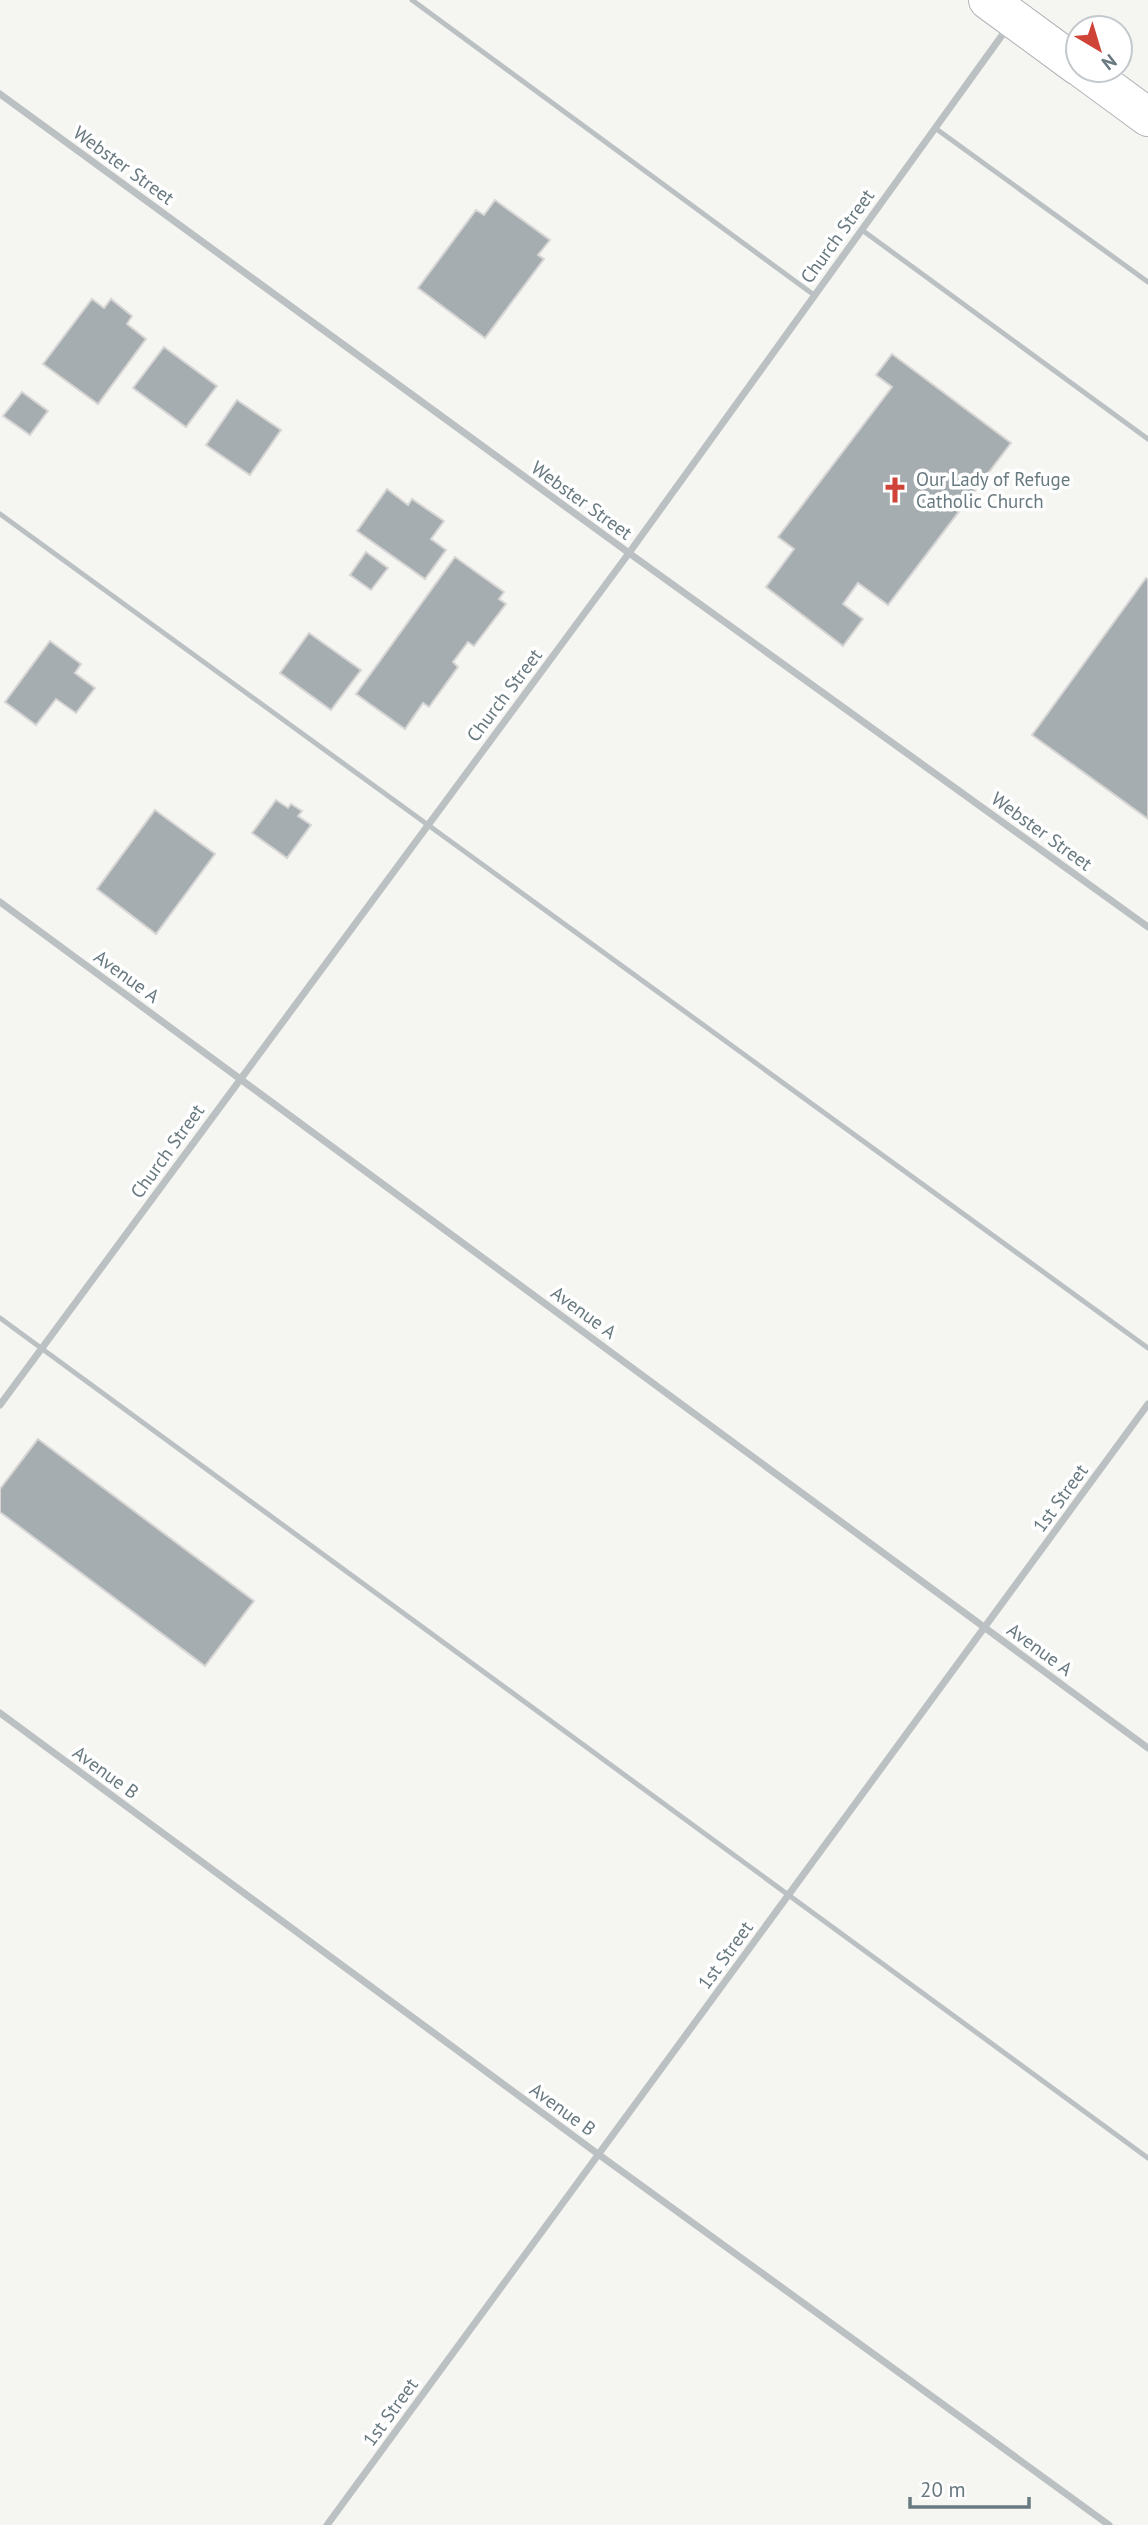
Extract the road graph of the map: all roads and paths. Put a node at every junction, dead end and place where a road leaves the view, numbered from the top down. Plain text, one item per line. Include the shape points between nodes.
1 (412, 0) edge
2 (1008, 9) edge
3 (1064, 55) edge
4 (1103, 84) edge
5 (0, 94) edge
6 (1148, 117) edge
7 (935, 128) junction
8 (862, 230) junction
9 (1148, 282) edge
10 (814, 295) junction
11 (1148, 439) edge
12 (0, 514) edge
13 (628, 553) junction
14 (427, 825) junction
15 (0, 902) edge
16 (1148, 927) edge
17 (241, 1078) junction
18 (0, 1318) edge
19 (42, 1348) junction
20 (1148, 1348) edge
21 (1148, 1404) edge
22 (0, 1405) edge
23 (985, 1628) junction
24 (0, 1713) edge
25 (1148, 1748) edge
26 (788, 1894) junction
27 (598, 2154) junction
28 (1148, 2158) edge
29 (327, 2525) edge
30 (1109, 2525) edge

1 - 10 lane
2 - 3 main road
2 - 7 street, Church Street
4 - 6 main road
5 - 13 street, Webster Street
7 - 8 street, Church Street
7 - 9 lane
8 - 10 street, Church Street
8 - 11 lane
10 - 13 street, Church Street
12 - 14 lane
13 - 14 street, Church Street
13 - 16 street, Webster Street
14 - 17 street, Church Street
14 - 20 lane
15 - 17 street, Avenue A
17 - 19 street, Church Street
17 - 23 street, Avenue A
18 - 19 lane
19 - 22 street, Church Street
19 - 26 lane
21 - 23 street, 1st Street
23 - 25 street, Avenue A
23 - 26 street, 1st Street
24 - 27 street, Avenue B
26 - 27 street, 1st Street
26 - 28 lane
27 - 29 street, 1st Street
27 - 30 street, Avenue B

